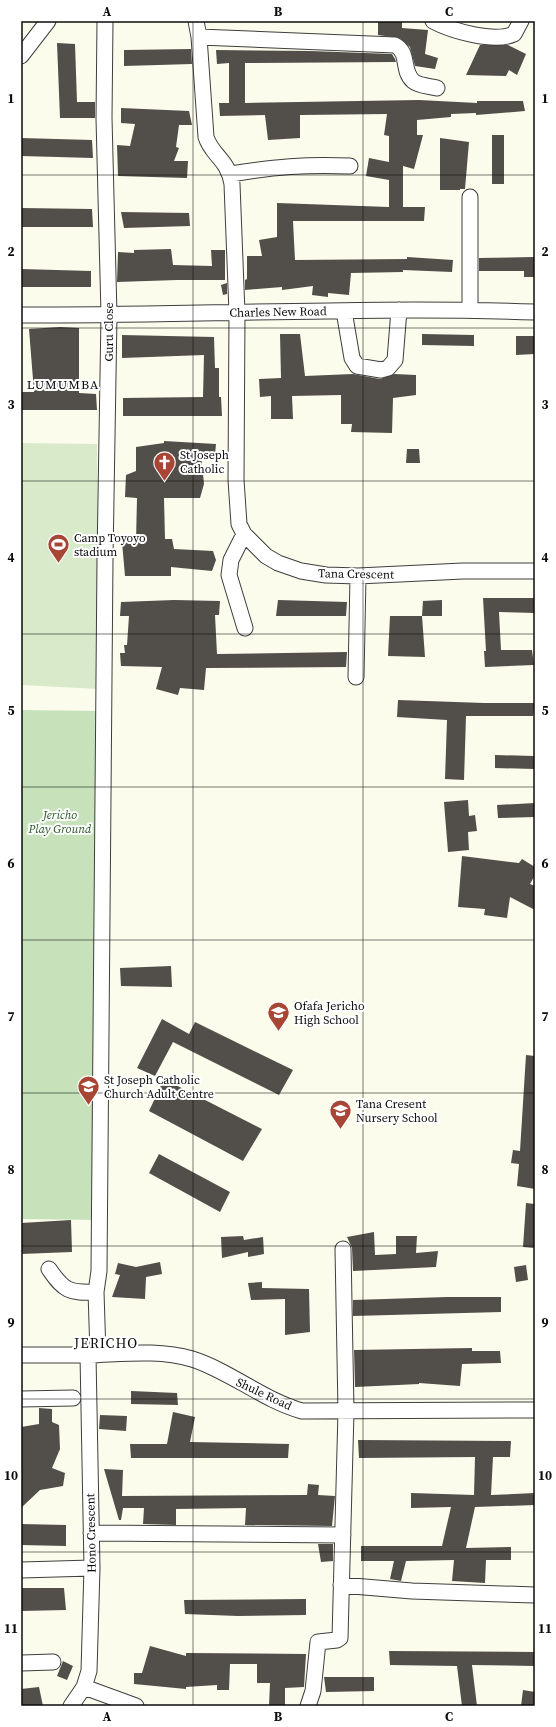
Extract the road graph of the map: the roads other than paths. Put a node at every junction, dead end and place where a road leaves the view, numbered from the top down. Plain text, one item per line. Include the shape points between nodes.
1 (48, 21) edge
2 (105, 21) edge
3 (196, 21) edge
4 (433, 21) edge
5 (520, 21) edge
6 (199, 37) junction
7 (21, 56) edge
8 (437, 88) dead end
9 (350, 166) dead end
10 (231, 174) junction
11 (470, 198) dead end
12 (399, 310) junction
13 (470, 310) junction
14 (237, 312) junction
15 (344, 312) junction
16 (535, 312) edge
17 (21, 315) edge
18 (110, 315) junction
19 (244, 534) junction
20 (535, 571) edge
21 (358, 576) junction
22 (245, 628) dead end
23 (356, 677) dead end
24 (343, 1249) dead end
25 (49, 1269) dead end
26 (96, 1292) junction
27 (93, 1354) junction
28 (21, 1355) edge
29 (73, 1398) dead end
30 (21, 1399) edge
31 (535, 1410) edge
32 (346, 1411) junction
33 (91, 1534) junction
34 (343, 1535) junction
35 (92, 1568) junction
36 (21, 1570) edge
37 (341, 1586) junction
38 (535, 1595) edge
39 (53, 1662) dead end
40 (21, 1663) edge
41 (84, 1687) junction
42 (71, 1706) edge
43 (136, 1706) edge
44 (308, 1706) edge

1 - 7 street
2 - 18 street, Guru Close via 104,118
3 - 6 street
4 - 5 street via 452,29 498,38 514,34
6 - 8 street via 395,45 401,48 408,74 413,81
6 - 10 street via 206,137 211,149
9 - 10 street via 288,165
10 - 14 street
11 - 13 street
12 - 13 street, Charles New Road
12 - 15 street, Charles New Road
12 - 15 street via 395,360 388,368 381,370 357,366 352,358
13 - 16 street, Charles New Road
14 - 15 street, Charles New Road
14 - 18 street, Charles New Road
14 - 19 street, Tana Crescent via 236,480 239,524
17 - 18 street, Charles New Road
18 - 26 street, Guru Close via 99,1271
19 - 21 street, Tana Crescent via 266,556 290,569 326,575
19 - 22 street via 231,560 229,575
20 - 21 street, Tana Crescent via 463,571
21 - 23 street
24 - 32 street
25 - 26 street via 61,1287 81,1293
26 - 27 street, Hono Crescent
27 - 28 street, Shule Road
27 - 32 street, Shule Road via 133,1352 192,1359 285,1406 302,1411
27 - 33 street, Hono Crescent
29 - 30 street
31 - 32 street, Shule Road
32 - 34 street
33 - 34 street
33 - 35 street, Hono Crescent
34 - 37 street
35 - 36 street
35 - 41 street, Hono Crescent via 89,1671
37 - 38 street
37 - 44 street via 340,1638 318,1642 314,1691
39 - 40 street
41 - 42 street, Hono Crescent
41 - 43 street

